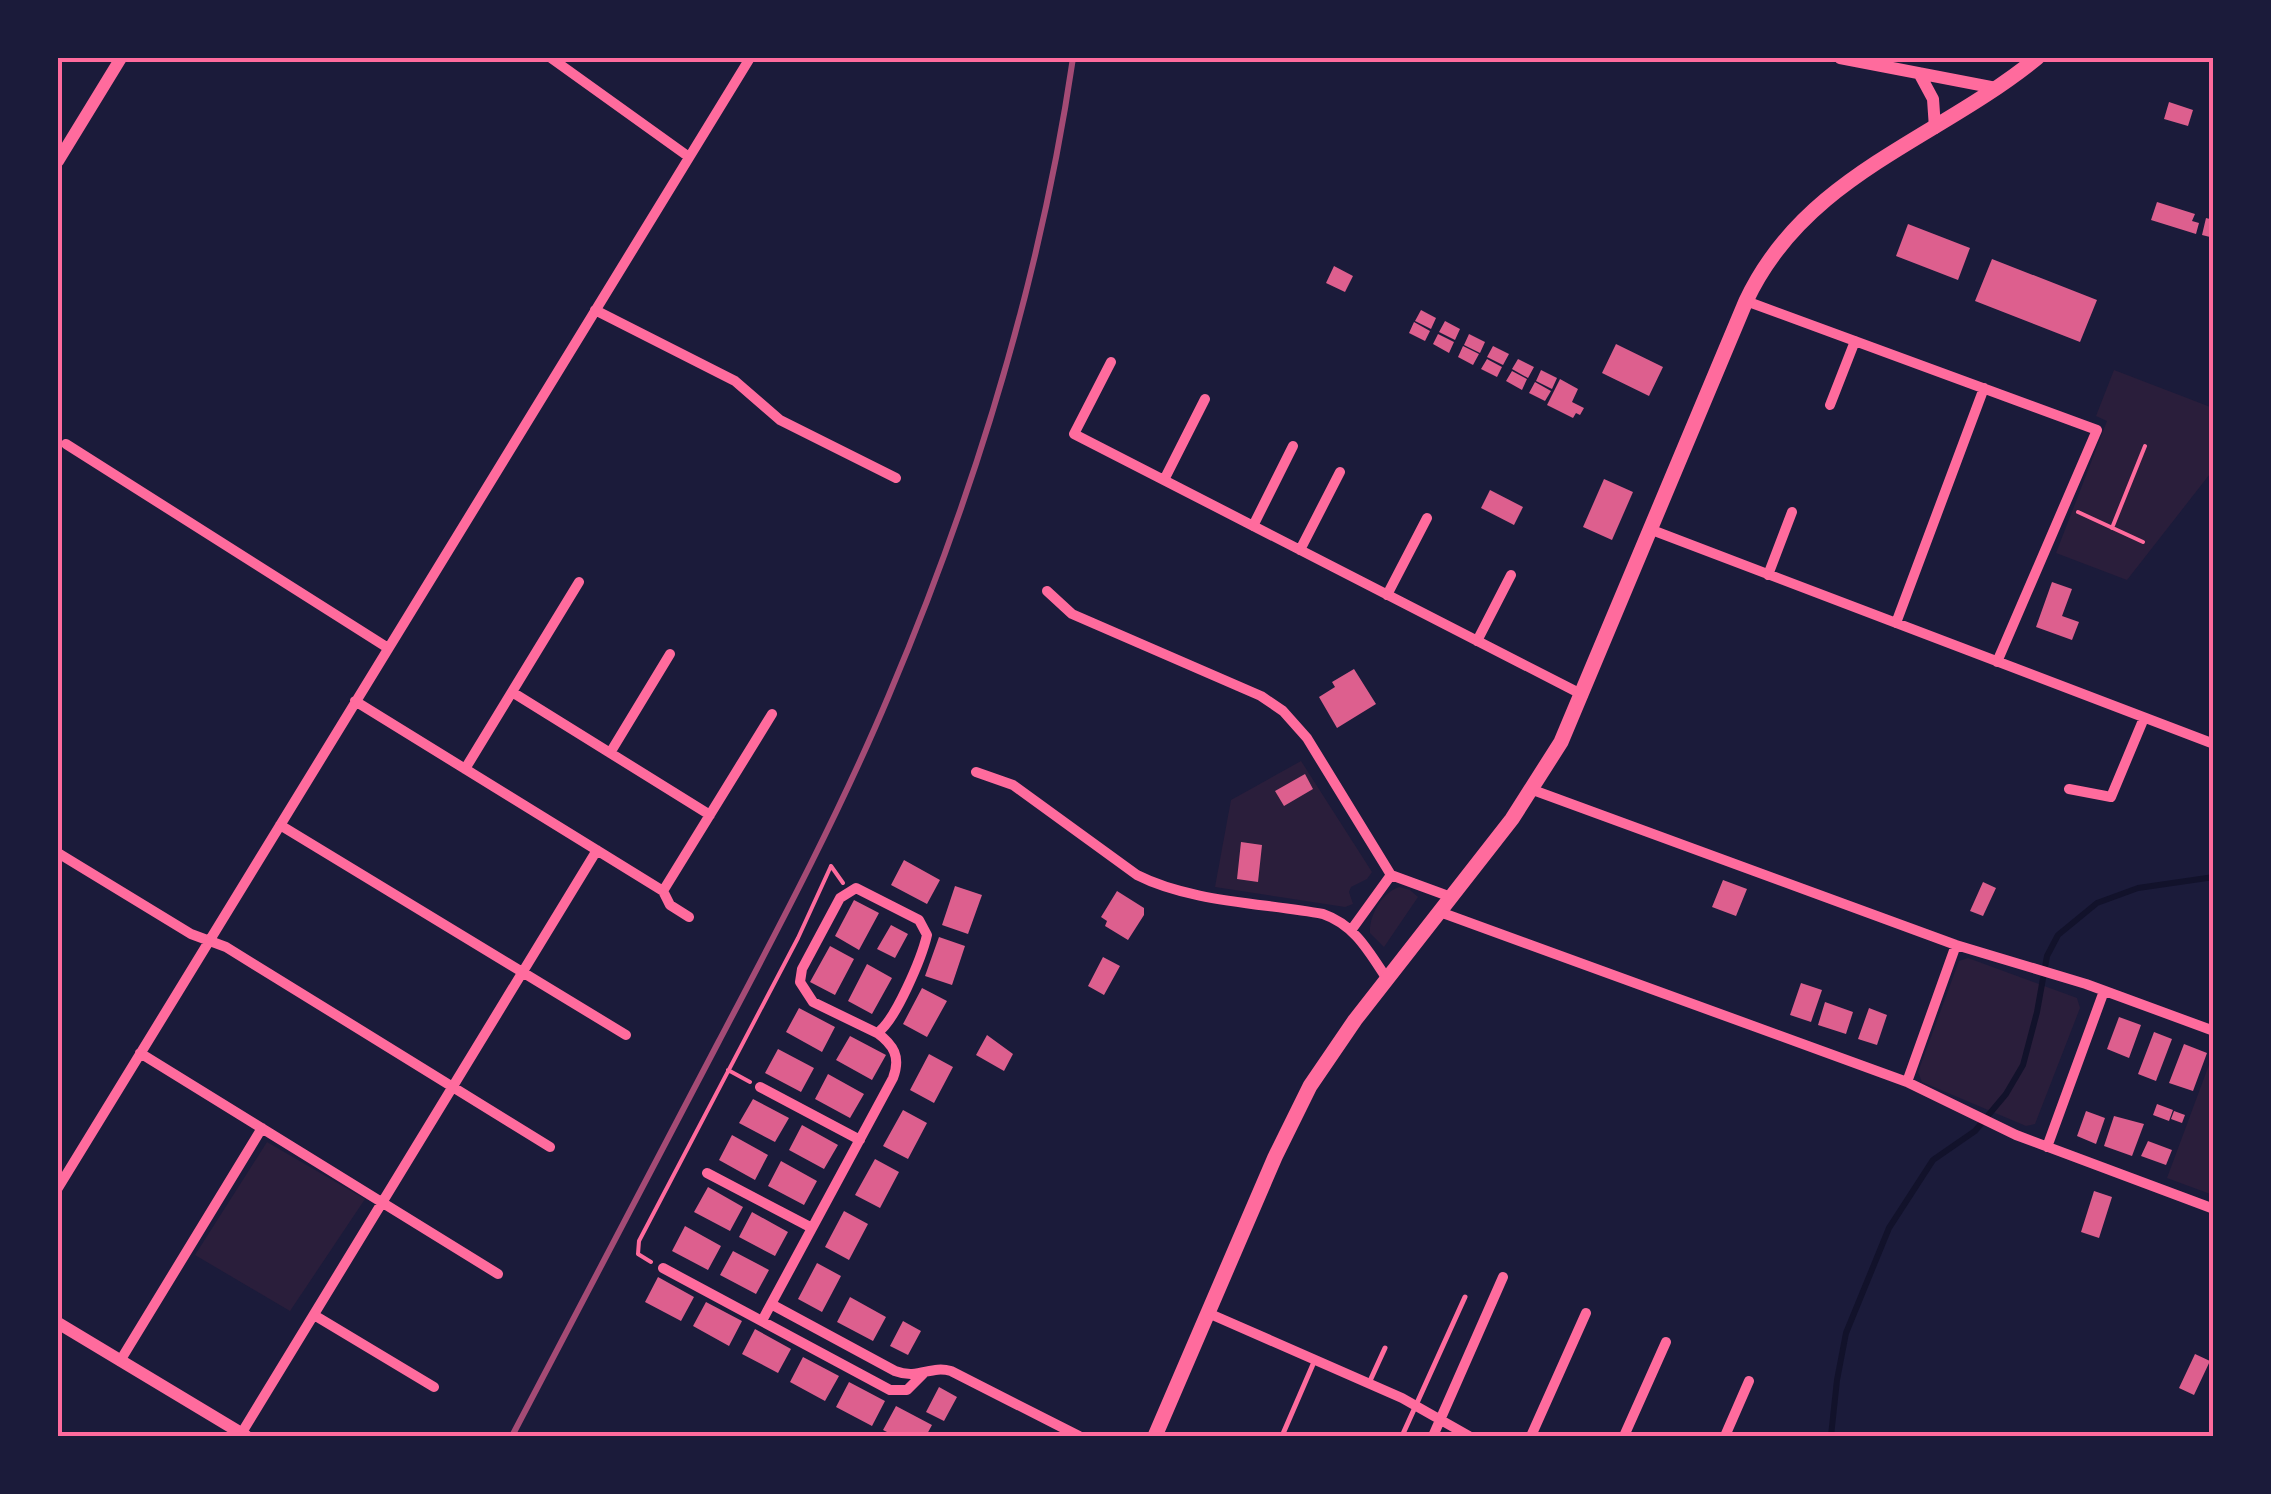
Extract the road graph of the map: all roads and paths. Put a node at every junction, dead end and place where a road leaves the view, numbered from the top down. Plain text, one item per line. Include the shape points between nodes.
1 (121, 58) edge
2 (551, 58) edge
3 (750, 58) edge
4 (1840, 58) edge
5 (2037, 58) edge
6 (1919, 73) junction
7 (1996, 88) junction
8 (1936, 128) junction
9 (689, 157) junction
10 (58, 161) edge
11 (1746, 301) junction
12 (595, 310) junction
13 (1855, 341) junction
14 (1111, 362) dead end
15 (1984, 388) junction
16 (1205, 398) dead end
17 (1830, 405) dead end
18 (66, 444) dead end
19 (1292, 446) dead end
20 (2145, 446) dead end
21 (1340, 472) dead end
22 (896, 478) dead end
23 (1164, 480) junction
24 (2065, 506) junction
25 (1792, 512) dead end
26 (1427, 518) dead end
27 (1252, 526) junction
28 (2112, 528) junction
29 (1652, 530) junction
30 (2144, 542) dead end
31 (1300, 550) junction
32 (1511, 575) dead end
33 (1768, 575) junction
34 (579, 582) dead end
35 (1047, 591) dead end
36 (1388, 595) junction
37 (1896, 624) junction
38 (1476, 641) junction
39 (388, 648) junction
40 (670, 654) dead end
41 (1998, 662) junction
42 (512, 692) junction
43 (1583, 696) junction
44 (356, 702) junction
45 (772, 714) dead end
46 (2144, 718) junction
47 (2214, 744) edge
48 (610, 752) junction
49 (465, 769) junction
50 (976, 772) dead end
51 (2069, 789) dead end
52 (1533, 790) junction
53 (710, 815) junction
54 (280, 825) junction
55 (597, 850) junction
56 (58, 852) edge
57 (1391, 875) junction
58 (663, 891) junction
59 (848, 891) junction
60 (1452, 897) junction
61 (1440, 912) junction
62 (688, 917) dead end
63 (1352, 929) junction
64 (209, 941) junction
65 (1956, 944) junction
66 (522, 972) junction
67 (1387, 979) junction
68 (2104, 991) junction
69 (2214, 1031) edge
70 (876, 1032) junction
71 (626, 1035) dead end
72 (140, 1053) junction
73 (728, 1070) junction
74 (1906, 1082) junction
75 (452, 1087) junction
76 (760, 1088) joint
77 (262, 1128) junction
78 (860, 1140) junction
79 (2046, 1146) junction
80 (550, 1147) dead end
81 (707, 1173) dead end
82 (58, 1188) edge
83 (382, 1202) junction
84 (2214, 1209) edge
85 (812, 1228) junction
86 (638, 1254) dead end
87 (664, 1268) dead end
88 (498, 1274) dead end
89 (1502, 1276) dead end
90 (1465, 1297) dead end
91 (770, 1304) junction
92 (1208, 1313) junction
93 (1586, 1313) dead end
94 (314, 1314) junction
95 (763, 1320) junction
96 (58, 1322) edge
97 (1666, 1342) dead end
98 (1385, 1348) dead end
99 (1315, 1360) junction
100 (120, 1361) junction
101 (923, 1374) junction
102 (1749, 1381) dead end
103 (1369, 1383) junction
104 (434, 1388) dead end
105 (1416, 1404) junction
106 (1440, 1418) junction
107 (244, 1435) edge
108 (1079, 1436) edge
109 (1155, 1436) edge
110 (1282, 1436) edge
111 (1402, 1436) edge
112 (1433, 1436) edge
113 (1468, 1436) edge
114 (1530, 1436) edge
115 (1624, 1436) edge
116 (1724, 1436) edge

1 - 10 street
2 - 9 street
3 - 9 street
4 - 6 street
5 - 7 main road
6 - 7 street
6 - 8 street via 1933,99
7 - 8 main road
8 - 11 main road via 1813,208 1778,245
9 - 12 street
11 - 13 street
11 - 29 main road
12 - 22 street via 735,382 780,420
12 - 39 street
13 - 15 street
13 - 17 street
14 - 23 street via 1074,434
15 - 24 street via 2098,430
15 - 37 street
16 - 23 street
18 - 39 street
19 - 27 street
20 - 28 path
21 - 31 street
23 - 27 street
24 - 28 path
24 - 41 street
25 - 33 street
26 - 36 street
27 - 31 street
28 - 30 path
29 - 33 street
29 - 43 main road
31 - 36 street
32 - 38 street
33 - 37 street
34 - 42 street
35 - 57 street via 1072,614 1284,711 1308,738
36 - 38 street
37 - 41 street
38 - 43 street
39 - 44 street
40 - 48 street
41 - 46 street
42 - 48 street
42 - 49 street
43 - 52 main road
44 - 49 street
44 - 54 street
45 - 53 street
46 - 47 street
46 - 51 street via 2111,797
48 - 53 street
49 - 55 street
50 - 63 street via 1014,785 1153,884 1323,914
52 - 60 main road
52 - 65 street
53 - 58 street
54 - 64 street
54 - 66 street
55 - 58 street
55 - 66 street
56 - 64 street
57 - 60 street
57 - 63 street
58 - 62 street
59 - 70 street via 800,982 813,1002
59 - 70 street via 862,889 923,923 928,934 892,1016
59 - 73 path via 832,866
60 - 61 main road
61 - 67 main road
61 - 74 street
63 - 67 street
64 - 72 street
64 - 75 street
65 - 68 street
65 - 74 street
66 - 71 street
66 - 75 street
67 - 92 main road via 1310,1086
68 - 69 street
68 - 79 street
70 - 78 street via 891,1042 896,1070
72 - 77 street
72 - 82 street
73 - 76 path
73 - 86 path
74 - 79 street
75 - 80 street
75 - 83 street
76 - 78 street
77 - 83 street
77 - 100 street
78 - 85 street
79 - 84 street
81 - 85 street
83 - 88 street
83 - 94 street
85 - 91 street
87 - 95 street
89 - 106 street
90 - 105 lane
91 - 95 street
91 - 101 street via 895,1371
92 - 99 street
92 - 109 main road
93 - 114 street
94 - 104 street
94 - 107 street
95 - 101 street via 890,1390 907,1390
96 - 100 street
97 - 115 street
98 - 103 lane
99 - 103 street
99 - 110 lane
100 - 107 street
101 - 108 street via 951,1371
102 - 116 street
103 - 105 street
105 - 106 street
105 - 111 lane
106 - 112 street
106 - 113 street

